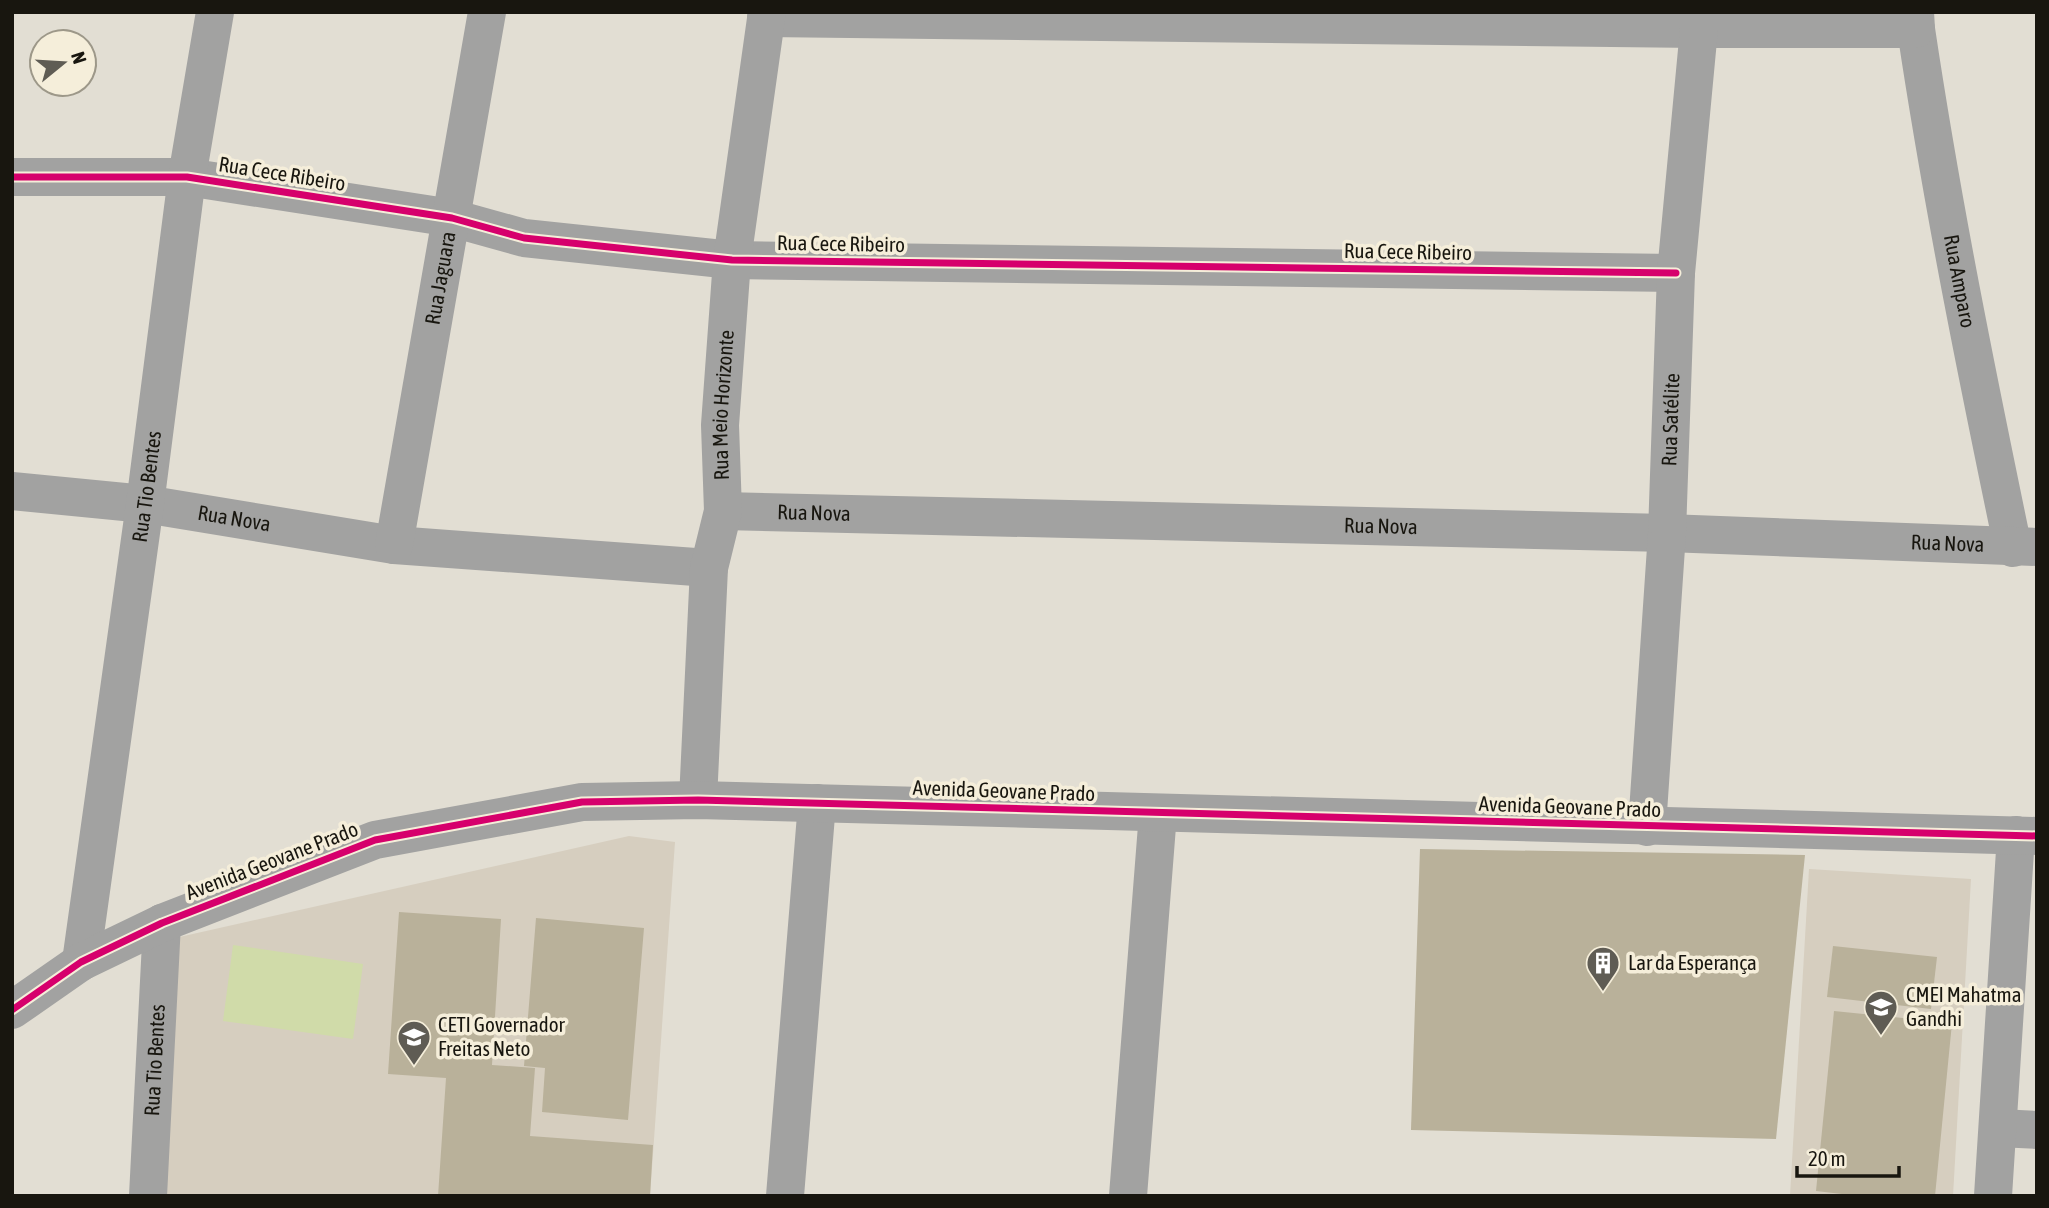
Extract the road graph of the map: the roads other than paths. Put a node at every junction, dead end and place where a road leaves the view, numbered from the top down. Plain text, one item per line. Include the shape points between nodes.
1 (215, 12) edge
2 (487, 12) edge
3 (766, 15) edge
4 (1699, 20) edge
5 (1916, 21) edge
6 (12, 177) edge
7 (187, 177) junction
8 (453, 218) junction
9 (732, 260) junction
10 (1676, 273) junction
11 (12, 491) edge
12 (145, 504) junction
13 (723, 511) junction
14 (1667, 533) junction
15 (394, 545) junction
16 (2025, 548) edge
17 (709, 568) junction
18 (698, 800) junction
19 (817, 803) junction
20 (1158, 813) junction
21 (1647, 827) junction
22 (2026, 836) edge
23 (162, 923) junction
24 (82, 962) junction
25 (12, 1010) edge
26 (1999, 1128) junction
27 (2037, 1130) edge
28 (148, 1196) edge
29 (785, 1196) edge
30 (1128, 1196) edge
31 (1993, 1196) edge

1 - 7 street, Rua Tio Bentes
2 - 8 street, Rua Jaguara
3 - 4 street
3 - 9 street, Rua Meio Horizonte
4 - 5 street
4 - 10 street, Rua Satélite
5 - 16 street, Rua Amparo via 1937,169 1969,337
6 - 7 street, Rua Cece Ribeiro
7 - 8 street, Rua Cece Ribeiro
7 - 12 street, Rua Tio Bentes
8 - 9 street, Rua Cece Ribeiro via 524,238
8 - 15 street, Rua Jaguara
9 - 10 street, Rua Cece Ribeiro
9 - 13 street, Rua Meio Horizonte via 720,425
10 - 14 street, Rua Satélite
11 - 12 street, Rua Nova
12 - 15 street, Rua Nova
12 - 24 street, Rua Tio Bentes
13 - 14 street, Rua Nova
13 - 17 street, Rua Meio Horizonte
14 - 16 street, Rua Nova
14 - 21 street, Rua Satélite
15 - 17 street, Rua Nova
17 - 18 street, Rua Meio Horizonte
18 - 19 street, Avenida Geovane Prado
18 - 23 street, Avenida Geovane Prado via 582,802 375,840
19 - 20 street, Avenida Geovane Prado
19 - 29 street
20 - 21 street, Avenida Geovane Prado
20 - 30 street
21 - 22 street, Avenida Geovane Prado
22 - 26 street
23 - 24 street, Avenida Geovane Prado
23 - 28 street, Rua Tio Bentes
24 - 25 street, Avenida Geovane Prado
26 - 27 street
26 - 31 street

